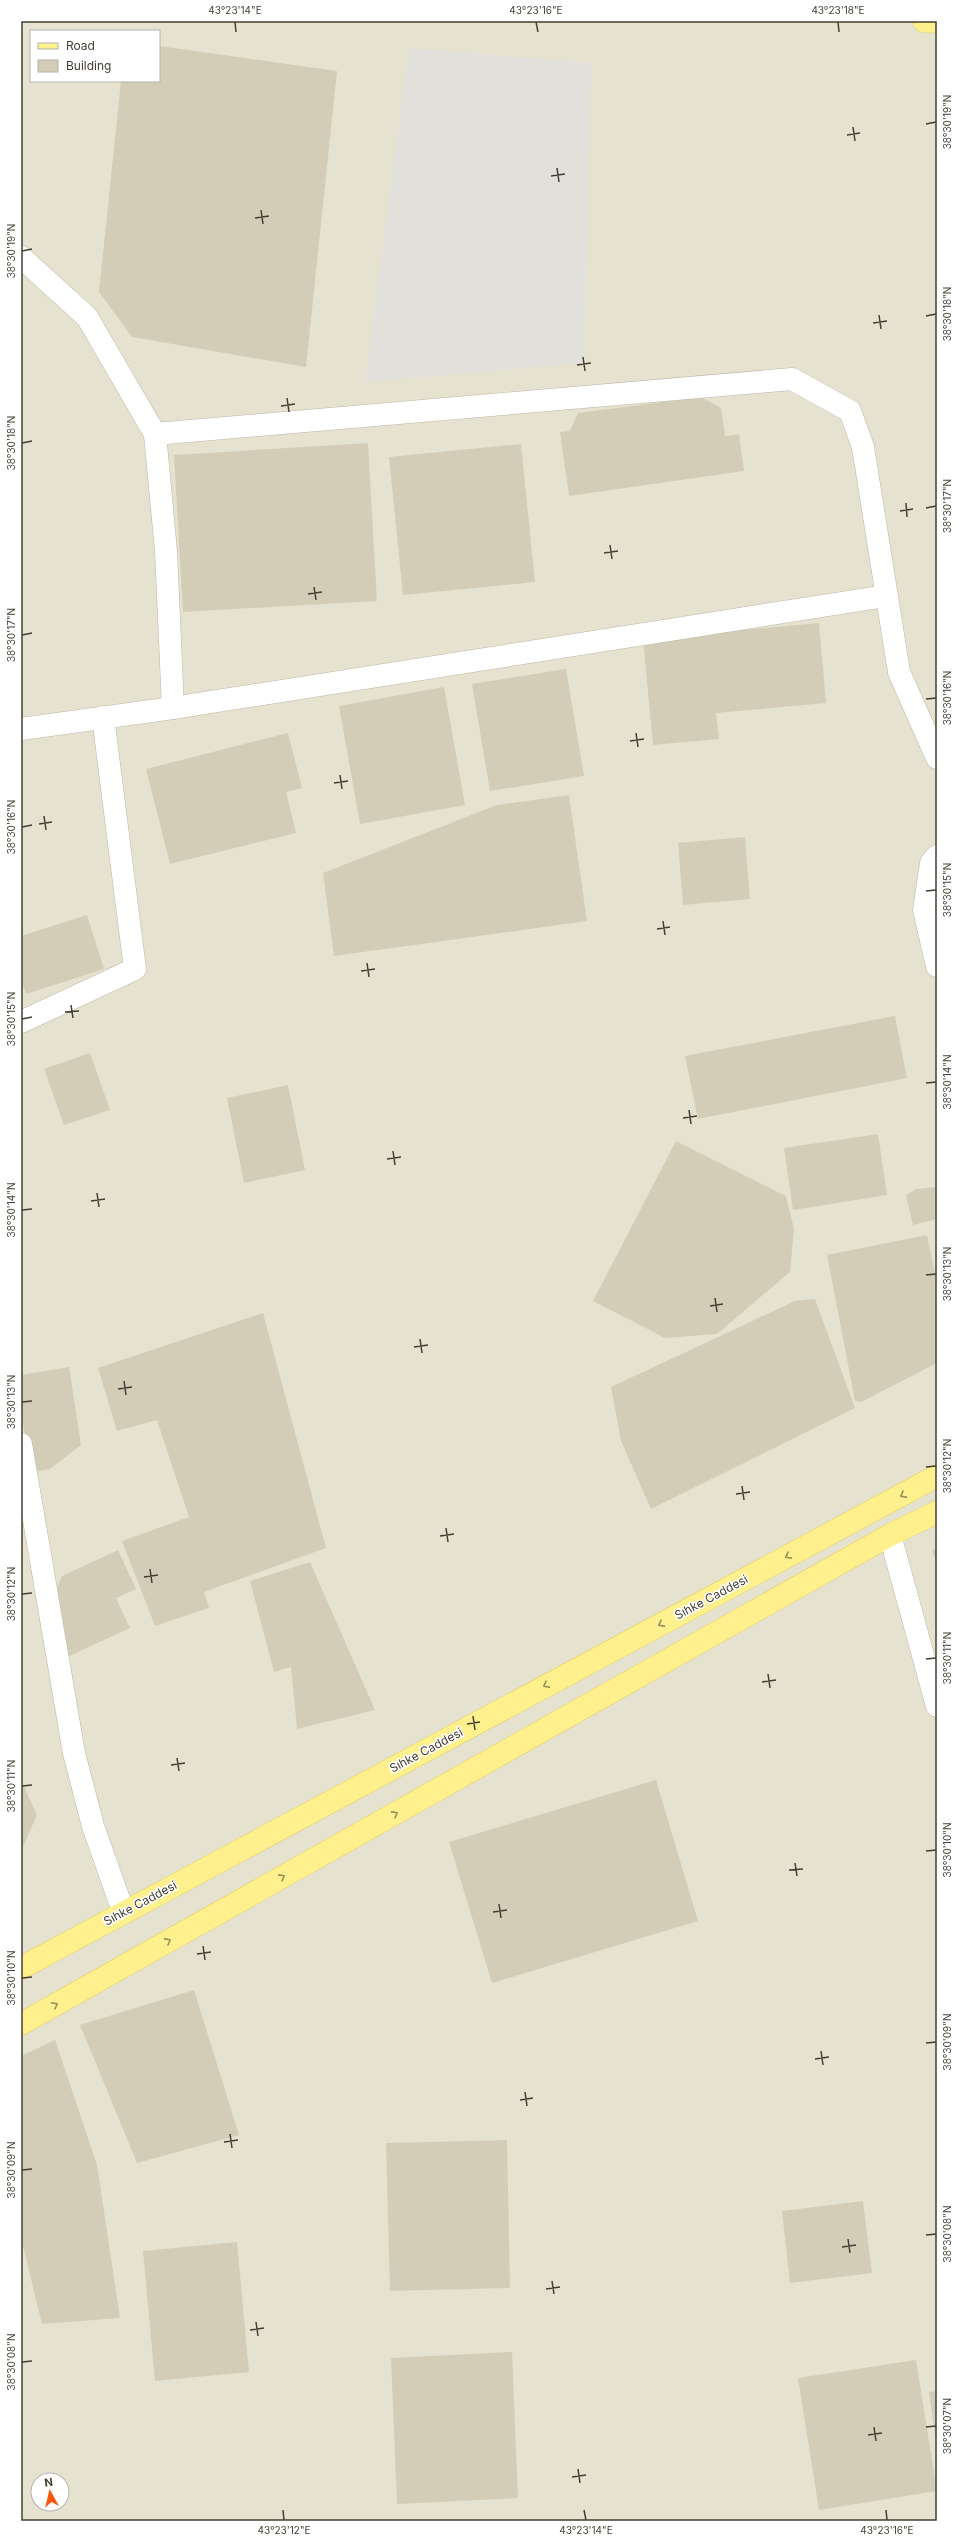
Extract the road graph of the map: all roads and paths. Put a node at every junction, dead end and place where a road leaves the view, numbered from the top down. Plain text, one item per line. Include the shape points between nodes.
1 (924, 21) edge
2 (937, 22) edge
3 (21, 257) edge
4 (155, 434) junction
5 (886, 596) junction
6 (173, 708) junction
7 (103, 717) junction
8 (21, 729) edge
9 (937, 758) edge
10 (937, 856) edge
11 (937, 966) edge
12 (21, 1022) edge
13 (21, 1444) edge
14 (937, 1476) edge
15 (937, 1512) edge
16 (890, 1535) junction
17 (937, 1706) edge
18 (123, 1911) junction
19 (21, 1968) edge
20 (21, 2024) edge

1 - 2 main road
3 - 4 street via 87,317
4 - 5 street via 792,379 850,411 863,448
4 - 6 street via 166,551
5 - 6 street
5 - 9 street via 899,672
6 - 7 street
7 - 8 street
7 - 12 street via 135,969
10 - 11 street via 931,863 924,910
13 - 18 street via 74,1753 93,1826
14 -> 18 main road, Sıhke Caddesi
15 - 16 main road
16 - 17 street
20 -> 16 main road
18 - 19 main road, Sıhke Caddesi

